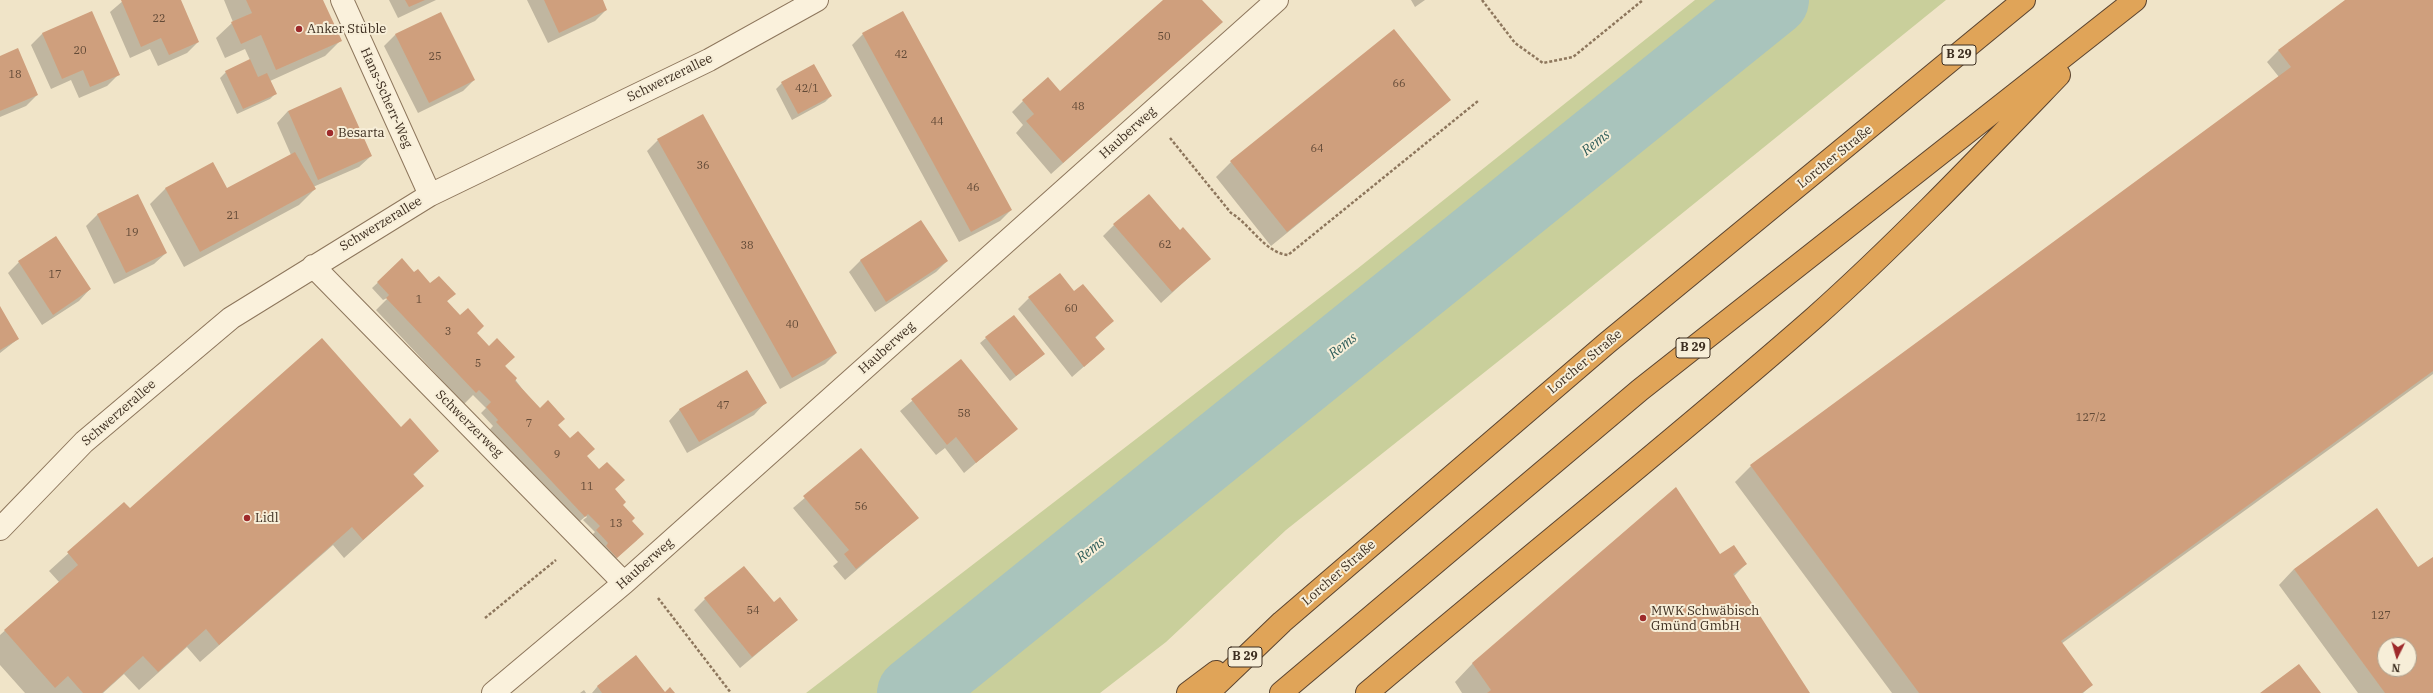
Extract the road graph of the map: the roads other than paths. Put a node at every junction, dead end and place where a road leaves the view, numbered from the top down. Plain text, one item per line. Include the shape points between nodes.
1 (342, 0) edge
2 (817, 0) edge
3 (1277, 0) edge
4 (2024, 0) edge
5 (2135, 0) edge
6 (2115, 16) junction
7 (430, 195) junction
8 (313, 266) junction
9 (0, 529) edge
10 (624, 583) junction
11 (1282, 622) junction
12 (493, 693) edge
13 (1188, 693) edge
14 (1208, 693) edge
15 (1281, 693) edge
16 (1367, 693) edge

1 - 7 street, Hans-Scherr-Weg
2 - 7 street, Schwerzerallee via 709,60
3 - 10 street, Hauberweg
4 - 11 highway, Lorcher Straße / B 29 via 1607,343
5 - 6 highway, B 29
6 - 15 highway, B 29 via 1640,390
6 - 16 highway via 1954,184 1813,318
7 - 8 street, Schwerzerallee
8 - 9 street, Schwerzerallee via 231,318 84,442
8 - 10 street, Schwerzerweg
10 - 12 street, Hauberweg
11 - 13 highway
11 - 14 highway, B 29

